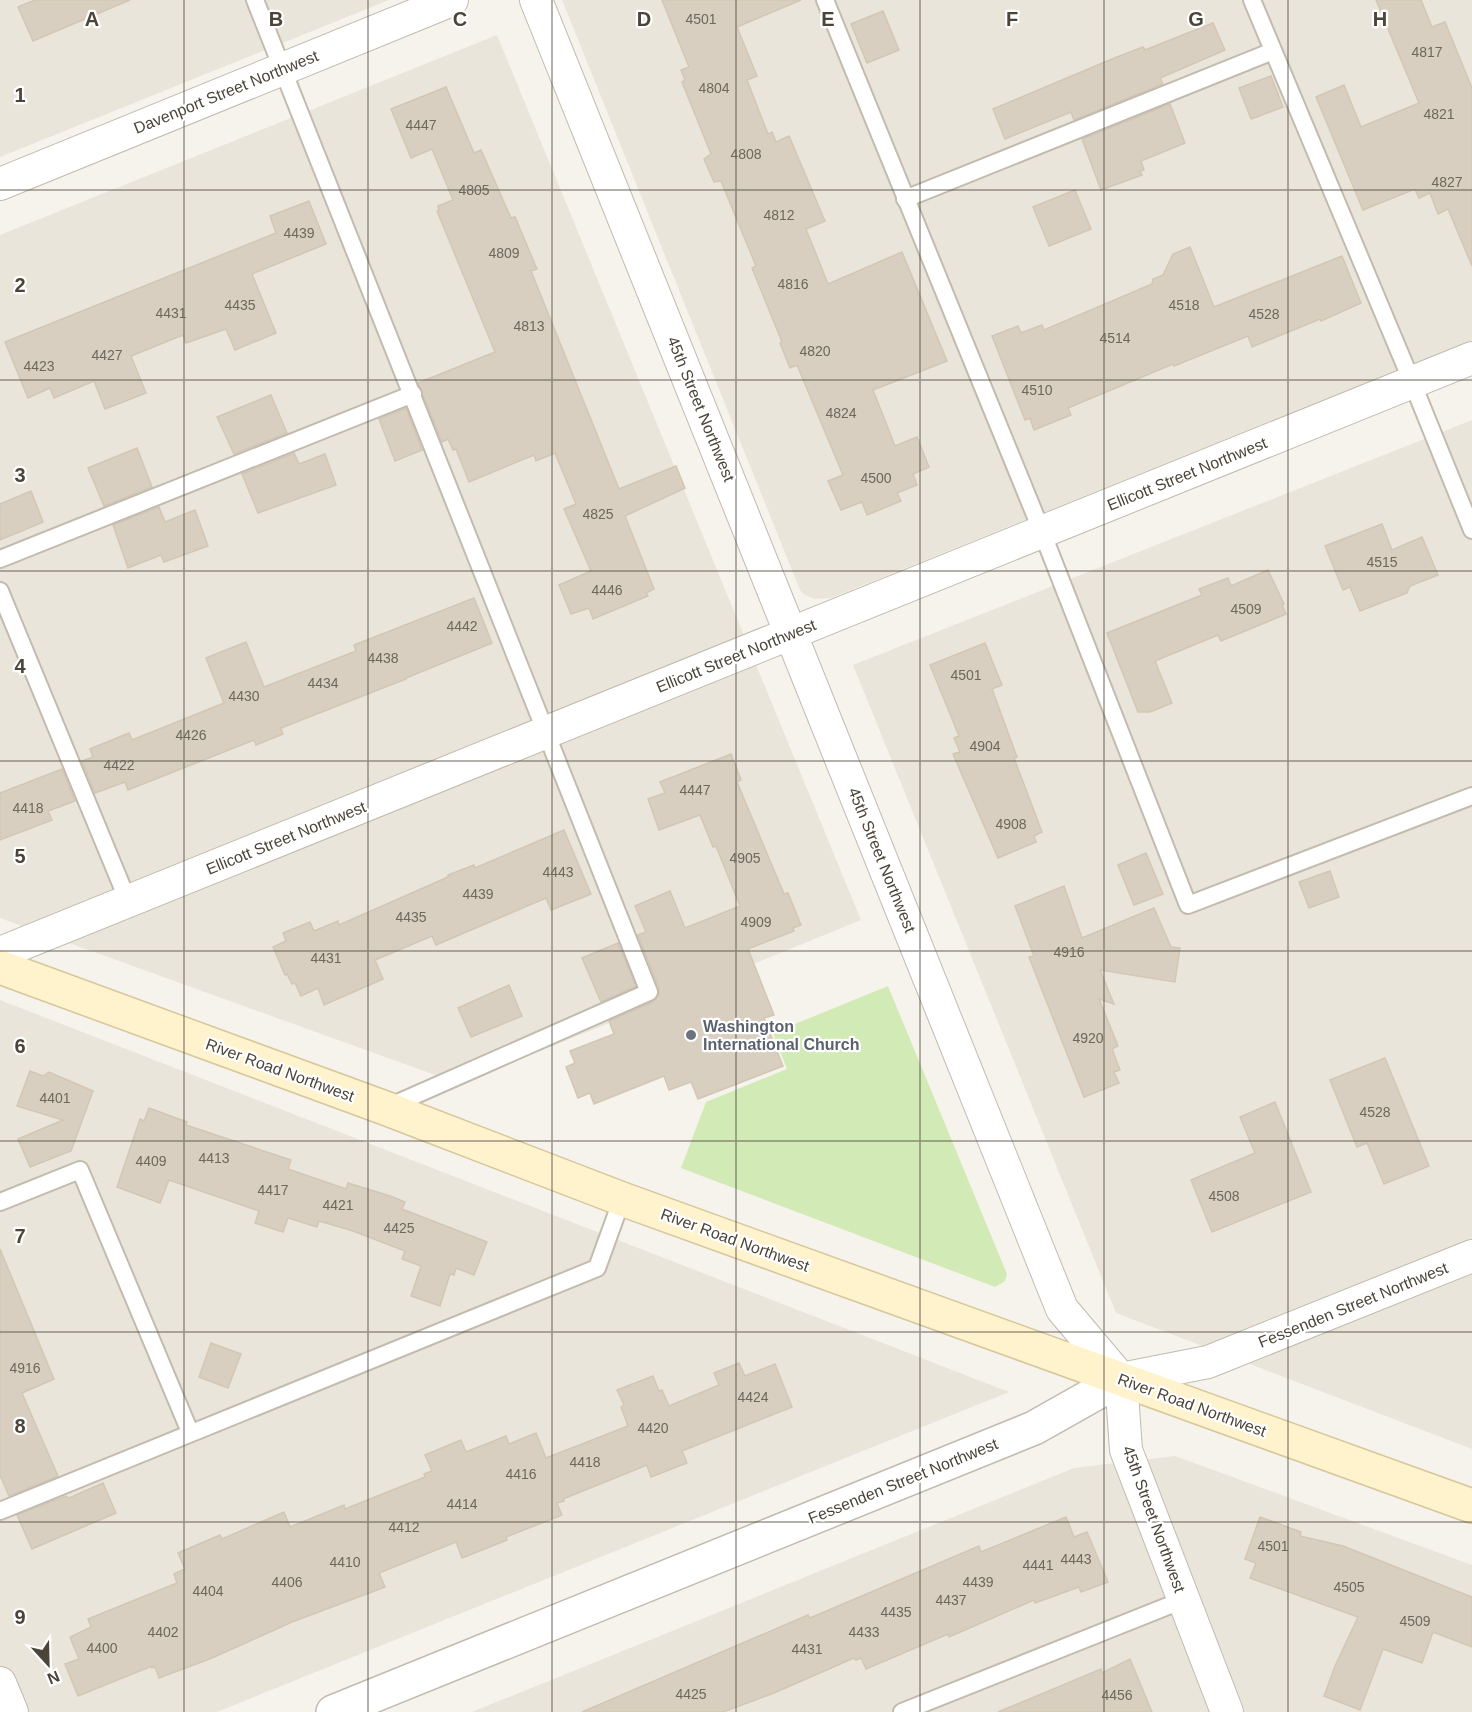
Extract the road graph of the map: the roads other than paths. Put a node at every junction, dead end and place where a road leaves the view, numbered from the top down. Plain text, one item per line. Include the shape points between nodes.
1 (255, 0) edge
2 (452, 0) edge
3 (536, 0) edge
4 (825, 0) edge
5 (1252, 0) edge
6 (1273, 51) junction
7 (282, 69) junction
8 (0, 184) edge
9 (906, 199) junction
10 (1472, 358) edge
11 (1412, 382) junction
12 (413, 394) junction
13 (1472, 530) edge
14 (1042, 532) junction
15 (0, 559) edge
16 (0, 591) edge
17 (792, 633) junction
18 (547, 733) junction
19 (1472, 796) edge
20 (128, 901) junction
21 (0, 953) edge
22 (0, 967) edge
23 (385, 1108) junction
24 (622, 1199) junction
25 (0, 1202) edge
26 (1472, 1256) edge
27 (1121, 1379) junction
28 (190, 1432) junction
29 (1472, 1506) edge
30 (0, 1510) edge
31 (1183, 1600) junction
32 (0, 1683) edge
33 (12, 1712) edge
34 (333, 1712) edge
35 (902, 1712) edge
36 (1227, 1712) edge

1 - 7 lane
2 - 7 street, Davenport Street Northwest
3 - 17 street, 45th Street Northwest
4 - 9 lane
5 - 6 lane
6 - 9 lane
6 - 11 lane
7 - 8 street, Davenport Street Northwest
7 - 12 lane
9 - 14 lane
10 - 11 street, Ellicott Street Northwest
11 - 13 lane
11 - 14 street, Ellicott Street Northwest
12 - 15 lane
12 - 18 lane
14 - 17 street, Ellicott Street Northwest
14 - 19 lane via 1188,905
16 - 20 lane
17 - 18 street, Ellicott Street Northwest
17 - 27 street, 45th Street Northwest via 1062,1309
18 - 20 street, Ellicott Street Northwest
18 - 23 lane via 649,992
20 - 21 street, Ellicott Street Northwest
22 - 23 main road, River Road Northwest
23 - 24 main road, River Road Northwest
24 - 27 main road, River Road Northwest
24 - 28 lane via 597,1268
25 - 28 lane via 80,1170
26 - 27 street, Fessenden Street Northwest via 1208,1362
27 - 29 main road, River Road Northwest
27 - 31 street, 45th Street Northwest via 1126,1450
27 - 34 street, Fessenden Street Northwest via 1034,1428
28 - 30 lane
31 - 35 lane
31 - 36 street, 45th Street Northwest
32 - 33 street

